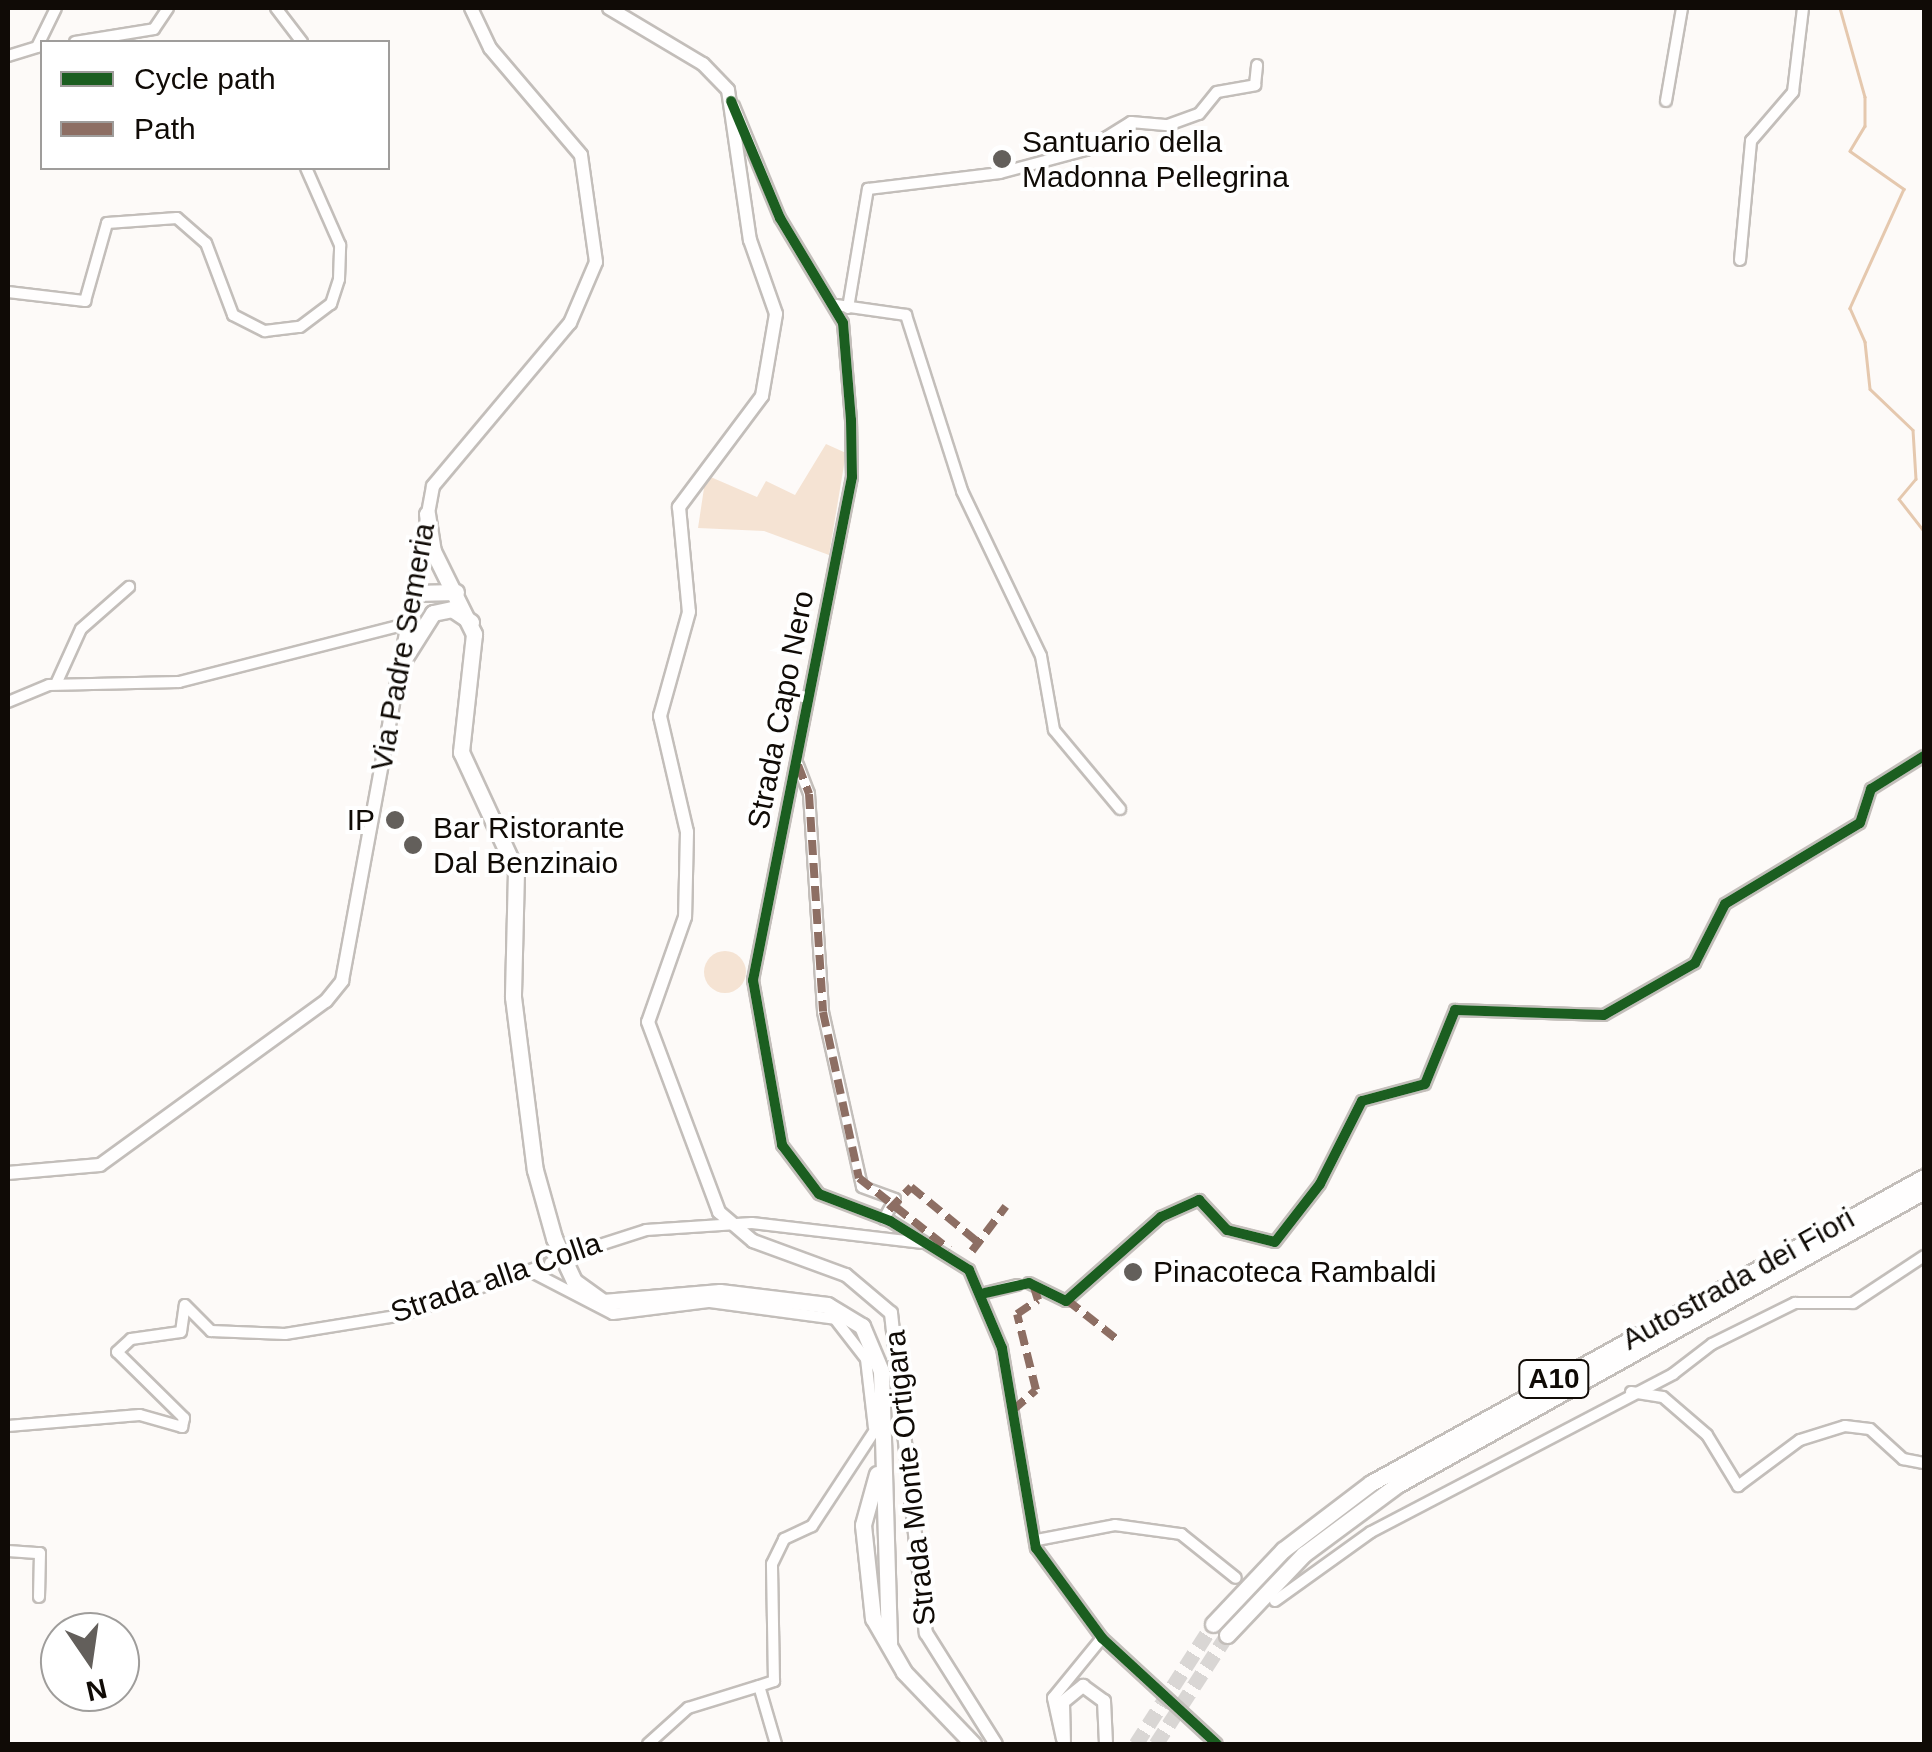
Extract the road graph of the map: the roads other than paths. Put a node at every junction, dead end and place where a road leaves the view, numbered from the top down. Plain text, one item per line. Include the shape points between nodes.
1 (56, 8) edge
2 (168, 8) edge
3 (276, 8) edge
4 (472, 8) edge
5 (609, 8) edge
6 (1682, 8) edge
7 (1803, 8) edge
8 (43, 40) edge
9 (88, 40) edge
10 (300, 40) edge
11 (40, 46) edge
12 (8, 56) edge
13 (1257, 65) dead end
14 (1666, 100) dead end
15 (731, 101) junction
16 (307, 170) edge
17 (1740, 260) dead end
18 (8, 292) edge
19 (842, 306) junction
20 (427, 514) junction
21 (129, 587) dead end
22 (456, 592) junction
23 (414, 593) junction
24 (444, 609) junction
25 (471, 622) junction
26 (395, 627) dead end
27 (402, 662) junction
28 (56, 684) junction
29 (8, 702) edge
30 (1924, 756) edge
31 (798, 765) junction
32 (1120, 809) dead end
33 (8, 1173) edge
34 (1924, 1176) edge
35 (1924, 1191) edge
36 (884, 1219) junction
37 (730, 1225) junction
38 (926, 1244) junction
39 (1924, 1256) edge
40 (529, 1270) junction
41 (986, 1293) junction
42 (1630, 1392) junction
43 (901, 1402) junction
44 (898, 1420) dead end
45 (8, 1426) edge
46 (1924, 1462) edge
47 (1037, 1540) junction
48 (8, 1552) edge
49 (1236, 1578) dead end
50 (39, 1598) dead end
51 (1275, 1601) dead end
52 (1214, 1624) tunnel mouth
53 (1228, 1635) tunnel mouth
54 (1102, 1638) junction
55 (759, 1686) junction
56 (1064, 1743) edge
57 (648, 1744) edge
58 (776, 1744) edge
59 (973, 1744) edge
60 (996, 1744) edge
61 (1106, 1744) edge
62 (1217, 1744) edge

1 - 8 street
2 - 9 street via 154,29
3 - 10 street
4 - 20 main road, Via Padre Semeria via 490,48 581,155 596,262 570,323 446,462
5 - 15 main road via 703,64
6 - 14 street
7 - 17 street via 1793,92 1751,141
11 - 12 street
13 - 19 street, Strada Capo Nero via 1255,85 1217,92 1199,114 1168,126 1131,122 1086,150 1000,173 868,189
15 - 19 street via 780,218
15 - 37 main road via 734,170 776,326 762,396 679,506 689,612 660,716 687,832 685,918 648,1004 697,1167
16 - 18 street via 340,245 339,279 331,304 300,327 265,331 233,315 206,243 177,218 107,224 84,300
19 - 31 street, Strada Capo Nero via 852,477
19 - 32 street via 906,316 962,491 1040,656 1054,730
20 - 22 highway
20 - 23 main road, Via Padre Semeria
21 - 28 street via 81,629
22 - 23 highway
22 - 25 highway
23 - 24 highway
23 - 27 main road, Via Padre Semeria
24 - 25 highway
24 - 27 highway via 420,624
25 - 59 highway via 461,752 516,872 513,997 535,1170 567,1270 591,1297 614,1304 720,1292 840,1310 862,1326 880,1359 884,1456 863,1525 870,1606 889,1644
26 - 28 street via 180,682
27 - 33 main road, Via Padre Semeria via 335,991 100,1166
28 - 29 street
30 - 41 street via 1871,788 1860,823 1725,904 1695,963 1604,1015 1455,1010 1425,1084 1362,1101 1320,1184 1275,1242 1227,1230 1198,1200 1161,1217 1067,1300 1023,1284
31 - 36 street via 809,794 823,1012 859,1178 895,1199
31 - 36 street, Strada Capo Nero via 753,980 757,1038 782,1145 798,1172 818,1194
34 - 52 highway, Autostrada dei Fiori / A10 via 1385,1474 1282,1550
35 - 53 highway, Autostrada dei Fiori / A10 via 1397,1484 1304,1554
36 - 38 street, Strada Capo Nero
37 - 38 street, Strada alla Colla
37 - 40 street, Strada alla Colla, bridge via 646,1230
37 - 43 main road, Strada Monte Ortigara via 882,1299 896,1324
38 - 41 street, Strada Capo Nero via 952,1252
39 - 42 street via 1854,1302 1786,1306
40 - 45 street, Strada alla Colla via 402,1314 285,1334 212,1331 184,1304 181,1332 131,1338 118,1352 184,1418 182,1427 140,1415
40 - 55 street via 613,1314 710,1302 835,1319 866,1359 878,1427 806,1532 778,1550 774,1680
41 - 47 street
42 - 46 street via 1663,1397 1708,1435 1738,1486 1790,1446 1845,1426 1870,1429 1903,1460
42 - 51 street via 1372,1532
43 - 44 street
43 - 60 main road, Strada Monte Ortigara via 926,1633
47 - 49 street via 1115,1524 1181,1534
47 - 54 street
48 - 50 street via 40,1553
54 - 56 street via 1054,1698
54 - 62 street
55 - 57 street via 698,1703
55 - 58 street
56 - 61 main road via 1063,1702 1083,1686 1104,1700

